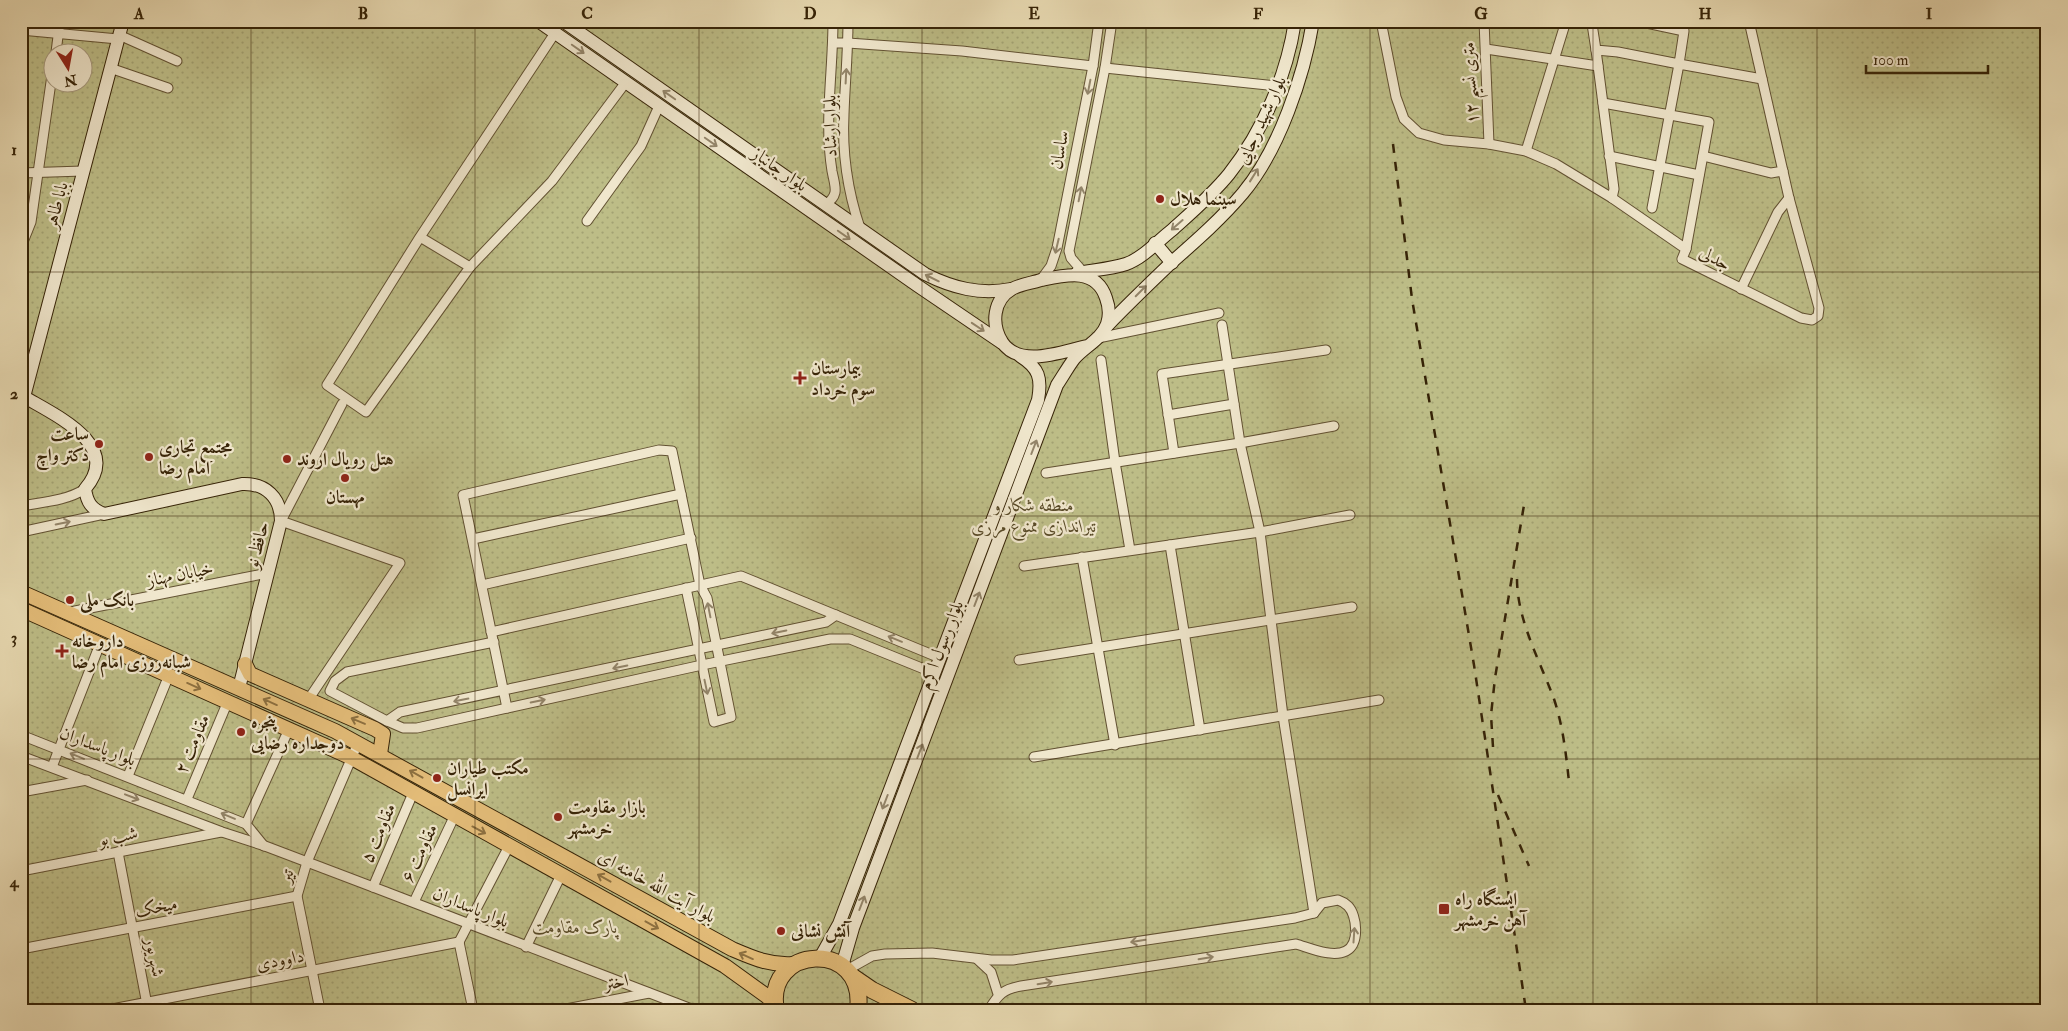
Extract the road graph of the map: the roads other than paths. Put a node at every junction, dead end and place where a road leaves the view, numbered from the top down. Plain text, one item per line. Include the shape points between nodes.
1 (60, 21) edge
2 (123, 21) edge
3 (538, 21) edge
4 (563, 21) edge
5 (833, 21) edge
6 (848, 21) edge
7 (1099, 21) edge
8 (1112, 21) edge
9 (1295, 21) edge
10 (1313, 21) edge
11 (1381, 21) edge
12 (1484, 21) edge
13 (1566, 21) edge
14 (1637, 21) edge
15 (1748, 21) edge
16 (1591, 22) edge
17 (21, 30) edge
18 (555, 33) junction
19 (58, 34) junction
20 (119, 37) junction
21 (57, 42) edge
22 (833, 43) junction
23 (848, 43) junction
24 (1486, 49) junction
25 (1596, 50) junction
26 (1555, 58) junction
27 (177, 61) dead end
28 (1679, 64) junction
29 (1093, 66) junction
30 (1598, 66) junction
31 (110, 68) junction
32 (1106, 68) junction
33 (1762, 79) junction
34 (626, 82) junction
35 (1277, 86) junction
36 (168, 88) dead end
37 (50, 92) edge
38 (1603, 103) junction
39 (659, 106) junction
40 (1669, 115) junction
41 (1489, 144) junction
42 (1526, 151) junction
43 (1609, 156) junction
44 (1703, 156) junction
45 (1659, 167) junction
46 (83, 171) junction
47 (1783, 171) junction
48 (39, 172) junction
49 (21, 173) edge
50 (1699, 175) junction
51 (1612, 198) junction
52 (1789, 198) junction
53 (825, 205) junction
54 (1652, 208) dead end
55 (587, 221) dead end
56 (860, 228) junction
57 (420, 237) junction
58 (1156, 243) junction
59 (21, 247) edge
60 (1686, 249) junction
61 (1172, 262) junction
62 (470, 267) junction
63 (1083, 272) junction
64 (1066, 274) junction
65 (1040, 281) junction
66 (1013, 288) junction
67 (1741, 290) junction
68 (1219, 313) dead end
69 (1222, 325) dead end
70 (1107, 326) junction
71 (1092, 342) junction
72 (1004, 344) junction
73 (1326, 350) dead end
74 (1018, 354) junction
75 (1101, 360) dead end
76 (1228, 364) junction
77 (22, 397) edge
78 (342, 404) dead end
79 (1234, 404) junction
80 (1168, 415) junction
81 (1334, 426) dead end
82 (1240, 443) junction
83 (1174, 453) junction
84 (1115, 462) junction
85 (1046, 472) dead end
86 (85, 488) junction
87 (681, 494) junction
88 (21, 506) edge
89 (104, 514) junction
90 (1350, 515) dead end
91 (281, 521) junction
92 (21, 532) edge
93 (1260, 532) junction
94 (691, 538) junction
95 (473, 539) junction
96 (1170, 545) junction
97 (1130, 550) junction
98 (1082, 557) junction
99 (1024, 566) dead end
100 (268, 573) junction
101 (700, 584) junction
102 (482, 585) junction
103 (686, 588) junction
104 (21, 592) edge
105 (1352, 607) dead end
106 (21, 609) edge
107 (68, 613) junction
108 (836, 615) junction
109 (1270, 621) junction
110 (826, 622) junction
111 (491, 632) junction
112 (1185, 634) junction
113 (830, 639) junction
114 (946, 640) junction
115 (494, 642) junction
116 (100, 644) junction
117 (716, 646) junction
118 (912, 646) junction
119 (959, 646) junction
120 (1098, 648) junction
121 (698, 650) junction
122 (940, 658) junction
123 (1019, 660) dead end
124 (905, 661) junction
125 (719, 662) junction
126 (245, 664) junction
127 (702, 665) junction
128 (597, 672) junction
129 (934, 673) junction
130 (170, 675) junction
131 (239, 688) junction
132 (600, 688) junction
133 (504, 692) junction
134 (308, 700) junction
135 (1379, 700) dead end
136 (228, 702) junction
137 (507, 708) junction
138 (1283, 716) junction
139 (387, 721) junction
140 (289, 728) junction
141 (1200, 730) junction
142 (21, 735) edge
143 (358, 743) junction
144 (1115, 745) junction
145 (58, 748) junction
146 (380, 754) junction
147 (21, 756) edge
148 (350, 757) junction
149 (1034, 757) dead end
150 (52, 767) junction
151 (128, 776) junction
152 (89, 780) junction
153 (21, 792) edge
154 (413, 793) junction
155 (186, 799) junction
156 (454, 816) junction
157 (246, 824) junction
158 (222, 832) junction
159 (265, 846) junction
160 (509, 846) junction
161 (118, 852) junction
162 (307, 862) junction
163 (21, 871) edge
164 (561, 875) junction
165 (373, 887) junction
166 (297, 896) junction
167 (414, 902) junction
168 (1314, 913) junction
169 (470, 923) junction
170 (132, 928) junction
171 (460, 942) junction
172 (526, 947) junction
173 (21, 949) edge
174 (820, 958) junction
175 (977, 959) junction
176 (794, 964) junction
177 (312, 970) junction
178 (847, 971) junction
179 (649, 992) junction
180 (998, 994) junction
181 (148, 1006) edge
182 (775, 1008) edge
183 (107, 1010) edge
184 (320, 1010) edge
185 (472, 1010) edge
186 (561, 1010) edge
187 (694, 1010) edge
188 (858, 1010) edge
189 (912, 1010) edge
190 (989, 1010) edge

1 - 19 street
2 - 20 main road, بابا طاهر
3 - 18 main road, بلوار جانباز
4 - 18 main road
53 -> 4 main road, بلوار جانباز
5 - 22 street, بلوار ارشاد
6 - 23 street, بلوار ارشاد
7 - 29 street, ساسان
8 - 32 street, ساسان
9 - 35 main road, بلوار شهید رجایی via 1285,67
61 -> 10 main road, بلوار شهید رجایی via 1244,191 1268,154 1302,73
11 - 41 street, جدلی via 1396,97 1404,119 1419,133 1444,140
12 - 24 street, ۱۲ متری نسیم
13 - 26 street
14 - 28 street via 1684,31
15 - 33 street, جدلی
16 - 25 street
17 - 19 street
18 -> 34 main road, بلوار جانباز
18 - 57 street
19 - 20 street
19 - 21 street
20 - 27 street
20 - 31 main road, بابا طاهر
22 - 23 street
22 - 53 street, بلوار ارشاد via 829,115 835,194 834,199
23 - 29 street
56 -> 23 street, بلوار ارشاد via 845,160
24 - 26 street
24 - 41 street, ۱۲ متری نسیم
25 - 28 street
25 - 30 street
26 - 30 street
26 - 42 street
28 - 33 street
28 - 40 street
29 -> 65 street, ساسان via 1056,248 1051,266
30 - 38 street
31 - 36 street
31 - 46 main road, بابا طاهر
32 - 35 street
63 -> 32 street, ساسان via 1069,251
33 - 47 street, جدلی
34 - 39 main road, بلوار جانباز
34 - 62 street via 552,181
35 -> 58 main road, بلوار شهید رجایی via 1251,142 1229,174 1204,202
37 - 48 street
38 - 40 street
38 - 43 street
39 - 55 street via 641,146
39 -> 72 main road, بلوار جانباز
40 - 44 street via 1709,122
40 - 45 street
41 - 42 street, جدلی
42 - 51 street, جدلی via 1556,164
43 - 45 street
43 - 51 street via 1614,189
44 - 47 street via 1771,173
44 - 50 street
45 - 50 street
45 - 54 street
46 - 48 street
46 - 77 main road, بابا طاهر
47 - 52 street, جدلی
48 - 49 street
48 - 59 street via 32,222
50 - 60 street
51 - 60 street, جدلی
52 - 67 street via 1778,212
52 - 67 street, جدلی via 1819,308 1818,316 1812,320 1801,318
53 - 56 main road, بلوار جانباز
66 -> 56 main road, بلوار جانباز via 983,292 953,287 925,274
57 - 62 street
57 - 62 street via 327,385 366,412
58 - 61 main road
58 - 63 main road, بلوار شهید رجایی via 1127,263
60 - 67 street, جدلی via 1682,259
70 -> 61 main road, بلوار شهید رجایی
63 - 64 main road, بلوار شهید رجایی
64 - 65 main road
64 - 70 main road via 1088,278 1098,284 1108,303
65 - 66 main road
66 - 72 main road via 1004,295 995,312 998,334
68 - 71 street
69 - 76 street
70 - 71 main road
71 - 74 main road via 1030,357
119 -> 71 main road, بلوار رسول اکرم via 1058,385 1075,359
72 - 74 main road
73 - 76 street
74 - 114 main road, بلوار رسول اکرم via 1038,373 1041,385 1038,400
75 - 84 street
76 - 79 street
76 - 80 street via 1162,374
77 - 86 main road via 70,424 89,441 94,451 96,472
78 - 91 street
79 - 80 street
79 - 82 street
80 - 83 street
81 - 82 street
82 - 83 street
82 - 93 street
83 - 84 street
84 - 85 street
84 - 97 street
86 - 88 street via 62,499
86 - 89 main road via 89,504
87 - 94 street
87 - 95 street
87 - 95 street via 672,451 650,452 463,494
89 - 91 main road, حافظ نو via 252,484 271,493 278,502
92 -> 89 street
90 - 93 street
91 - 100 main road, حافظ نو
91 - 134 street via 400,563
93 - 96 street
93 - 109 street
94 - 101 street
94 - 102 street
95 - 102 street
96 - 97 street
96 - 112 street
97 - 98 street
98 - 99 street
98 - 120 street
100 - 107 street, خیابان مهناز
100 - 126 main road, حافظ نو
101 - 103 street
101 - 108 street via 741,576
117 -> 101 street
102 - 111 street
103 - 111 street
103 - 121 street
104 - 107 main road, بلوار آیت الله خامنه ای
105 - 109 street
106 - 116 main road, بلوار آیت الله خامنه ای
107 - 131 main road, بلوار آیت الله خامنه ای
108 - 110 street
118 -> 108 street
109 - 112 street
109 - 138 street
110 - 113 street
110 -> 117 street
111 - 115 street
112 - 120 street
112 - 141 street
113 - 124 street via 850,639
113 - 125 street
114 - 119 main road
114 - 122 main road, بلوار رسول اکرم
115 - 133 street
115 - 139 street via 347,672 335,681 330,691
116 - 130 main road, بلوار آیت الله خامنه ای
116 - 145 street
117 - 121 street
117 - 125 street
118 - 122 street
118 - 124 street
178 -> 119 main road, بلوار رسول اکرم via 853,928
120 - 123 street
120 - 144 street
121 - 127 street
121 -> 128 street
122 - 129 main road, بلوار رسول اکرم
124 - 129 street
125 - 127 street
127 -> 125 street via 714,722 731,718
126 - 131 main road, حافظ نو
126 - 134 main road via 250,674
127 - 132 street
128 - 132 street
128 - 133 street
129 -> 174 main road, بلوار رسول اکرم via 839,924
130 -> 136 main road, بلوار آیت الله خامنه ای
130 - 151 street
143 -> 131 main road, بلوار آیت الله خامنه ای
137 -> 132 street
133 - 137 street
133 -> 139 street via 400,712
146 -> 134 main road via 383,734
135 - 138 street
136 - 140 main road, بلوار آیت الله خامنه ای
136 - 155 street, مقاومت ۲
137 - 139 street via 417,728 403,728
138 - 141 street
138 - 168 street
140 - 148 main road, بلوار آیت الله خامنه ای
140 - 157 street
141 - 144 street
142 - 145 street, بلوار پاسداران
143 - 146 main road, بلوار آیت الله خامنه ای
143 - 148 street, تیر
144 - 149 street
145 - 150 street
151 -> 145 street, بلوار پاسداران
176 -> 146 main road, بلوار آیت الله خامنه ای via 780,966 759,961 732,949
147 - 150 street, بلوار پاسداران
148 - 154 main road, بلوار آیت الله خامنه ای
148 - 162 street, تیر
150 - 152 street, بلوار پاسداران
151 - 155 street, بلوار پاسداران
152 - 153 street
152 -> 158 street, بلوار پاسداران
154 - 156 main road, بلوار آیت الله خامنه ای
154 - 165 street, مقاومت ۵
157 -> 155 street, بلوار پاسداران
156 -> 160 main road, بلوار آیت الله خامنه ای
156 - 167 street, مقاومت ۶
157 - 159 street, بلوار پاسداران
158 - 159 street, بلوار پاسداران
158 - 161 street, شب بو
159 - 162 street, بلوار پاسداران
160 - 164 main road, بلوار آیت الله خامنه ای
160 - 169 street
161 - 163 street, شب بو
161 - 170 street, شهریور
162 - 165 street, بلوار پاسداران
162 - 166 street, تیر
164 - 172 street
164 -> 182 main road, بلوار آیت الله خامنه ای via 725,966 762,992
165 - 167 street, بلوار پاسداران
166 - 170 street, میخک
166 - 177 street, تیر
167 - 169 street, بلوار پاسداران
168 -> 175 street via 1013,960
180 -> 168 street via 1007,989 1296,944 1330,954 1346,952 1356,936 1352,912 1347,905 1338,900 1322,903
169 - 171 street
169 - 172 street, بلوار پاسداران
170 - 173 street, میخک
170 - 181 street, شهریور
171 - 177 street, داوودی
171 - 185 street
172 - 179 street, بلوار پاسداران
174 - 176 highway
174 - 178 highway via 828,959
175 - 178 street via 932,953 885,954 872,956
175 - 180 street via 991,972
176 - 182 highway via 780,978
177 - 181 street, داوودی
177 - 184 street, تیر
178 - 188 highway via 859,993
178 - 189 highway via 872,990
179 - 186 street, اختر
179 - 187 street, بلوار پاسداران
180 - 190 street
181 - 183 street, داوودی

